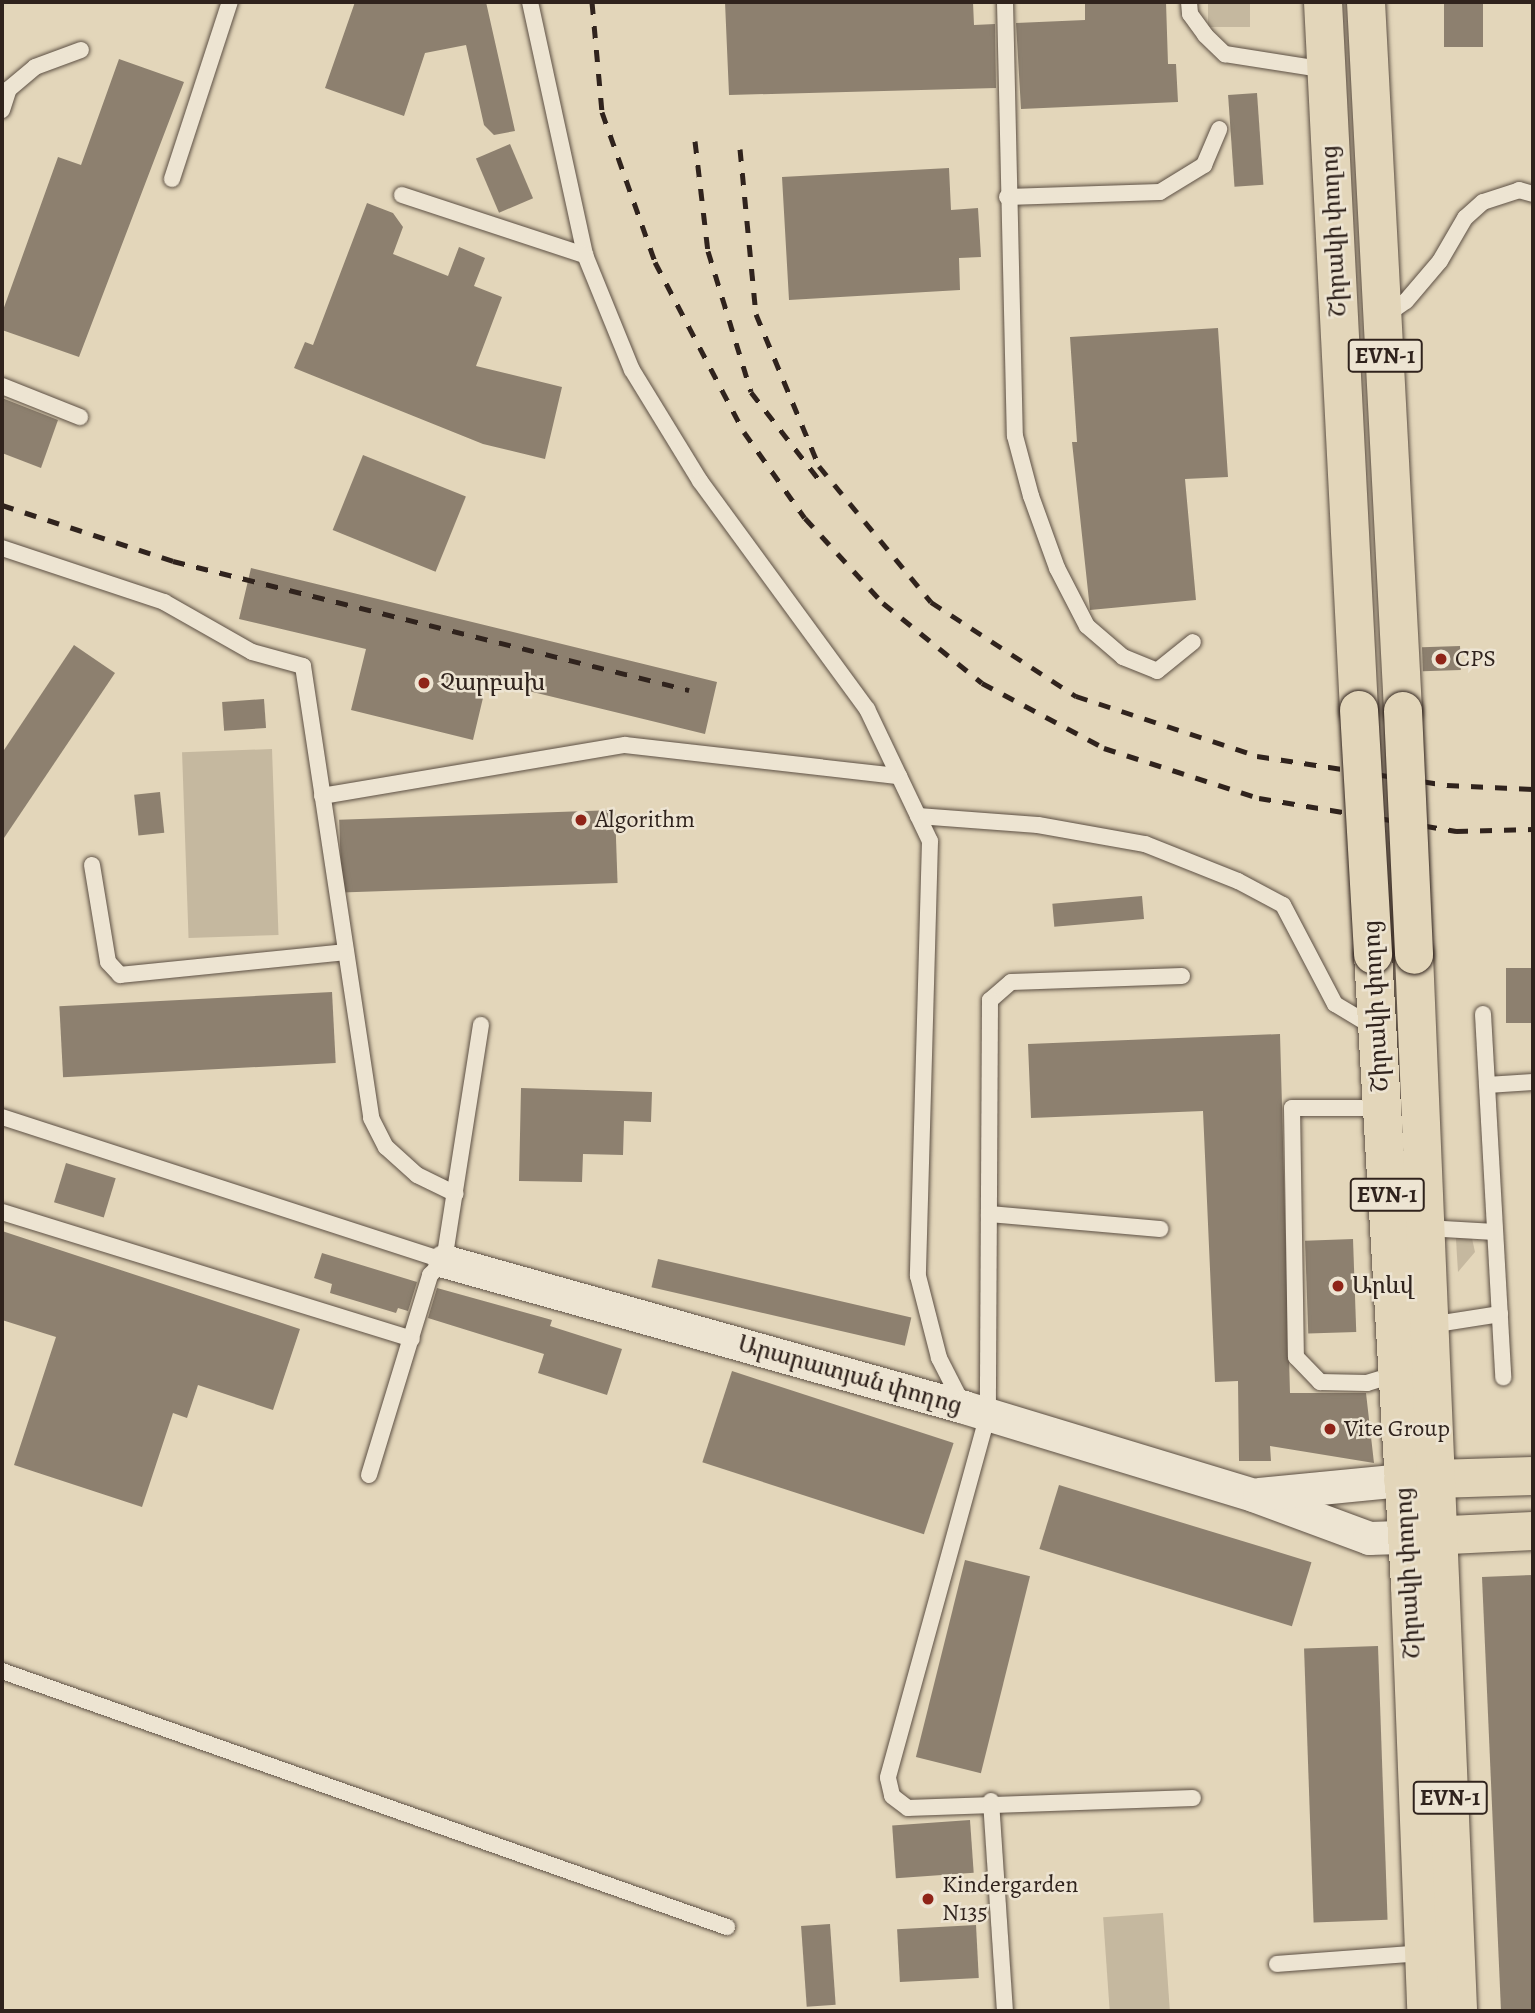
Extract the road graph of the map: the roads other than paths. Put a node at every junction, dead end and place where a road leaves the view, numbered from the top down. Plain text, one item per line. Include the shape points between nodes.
1 (230, 2) edge
2 (530, 2) edge
3 (1005, 2) edge
4 (1189, 2) edge
5 (1322, 2) edge
6 (1366, 2) edge
7 (81, 50) dead end
8 (1326, 70) junction
9 (2, 110) edge
10 (1219, 128) dead end
11 (172, 179) dead end
12 (1533, 194) edge
13 (402, 195) dead end
14 (1007, 197) junction
15 (586, 255) junction
16 (1383, 317) junction
17 (2, 386) edge
18 (80, 416) dead end
19 (2, 548) edge
20 (1194, 642) dead end
21 (899, 776) junction
22 (322, 796) junction
23 (918, 816) junction
24 (92, 865) dead end
25 (346, 952) junction
26 (1182, 976) dead end
27 (1483, 1014) dead end
28 (481, 1025) dead end
29 (1378, 1030) junction
30 (1533, 1082) edge
31 (1487, 1085) junction
32 (1382, 1108) junction
33 (2, 1117) edge
34 (456, 1194) junction
35 (2, 1212) edge
36 (989, 1214) junction
37 (1426, 1228) junction
38 (1160, 1229) dead end
39 (1495, 1231) junction
40 (444, 1261) junction
41 (1500, 1314) junction
42 (1430, 1325) junction
43 (412, 1339) junction
44 (1397, 1374) junction
45 (1503, 1377) dead end
46 (976, 1411) junction
47 (369, 1475) dead end
48 (1533, 1476) edge
49 (1420, 1480) junction
50 (1253, 1495) junction
51 (1533, 1531) edge
52 (1423, 1536) junction
53 (2, 1671) edge
54 (1192, 1798) dead end
55 (991, 1801) junction
56 (727, 1927) dead end
57 (1424, 1953) junction
58 (1278, 1964) dead end
59 (1005, 2011) edge
60 (1426, 2011) edge
61 (1458, 2011) edge

1 - 11 lane
2 - 15 lane
3 - 14 lane
4 - 8 lane via 1189,14 1225,54
5 - 8 main road, Շիրակի փողոց / EVN-1
6 - 16 main road, Շիրակի փողոց / EVN-1
7 - 9 lane via 35,67 9,89
8 - 29 main road, Շիրակի փողոց / EVN-1, bridge
10 - 14 lane via 1204,165 1160,192
12 - 16 lane via 1519,190 1483,202 1465,218 1440,261 1406,301
13 - 15 lane
14 - 20 lane via 1015,436 1057,568 1087,626 1124,657 1157,671
15 - 21 lane via 632,370 700,481 867,709
16 - 37 main road, Շիրակի փողոց / EVN-1, bridge
17 - 18 lane
19 - 22 lane via 164,602 252,652 303,666
21 - 22 lane via 625,745
21 - 23 lane
22 - 25 lane
23 - 29 lane via 1038,825 1145,844 1238,881 1283,905 1335,1004
23 - 46 lane via 930,841 930,907 918,1276 939,1358
24 - 25 lane via 108,962 120,975
25 - 34 lane via 371,1118 386,1147 417,1175
26 - 36 lane via 1012,982 997,989 990,1000
27 - 31 lane
28 - 34 lane
29 - 32 main road, Շիրակի փողոց / EVN-1
30 - 31 lane
31 - 39 lane
32 - 44 main road, Շիրակի փողոց / EVN-1
32 - 44 lane via 1292,1108 1296,1357 1320,1382 1367,1383
33 - 40 lane
34 - 40 lane
35 - 43 lane
36 - 38 lane
36 - 46 lane
37 - 39 lane
37 - 42 main road, Շիրակի փողոց / EVN-1
39 - 41 lane
40 - 43 lane via 430,1275
40 - 46 street, Արարատյան փողոց
41 - 42 lane
41 - 45 lane
42 - 49 main road, Շիրակի փողոց / EVN-1
43 - 47 lane
44 - 49 main road, Շիրակի փողոց / EVN-1
46 - 50 street, Արարատյան փողոց
46 - 55 lane via 888,1778 892,1796 908,1808
48 - 49 main road, Արարատյան փողոց
49 - 50 street, Արարատյան փողոց
49 - 52 main road, Շիրակի փողոց / EVN-1
50 - 52 street, Արարատյան փողոց via 1369,1538
51 - 52 main road, Արարատյան փողոց
52 - 57 main road, Շիրակի փողոց / EVN-1
52 - 61 main road, Շիրակի փողոց / EVN-1
53 - 56 lane
54 - 55 lane
55 - 59 lane
57 - 58 lane
57 - 60 main road, Շիրակի փողոց / EVN-1

